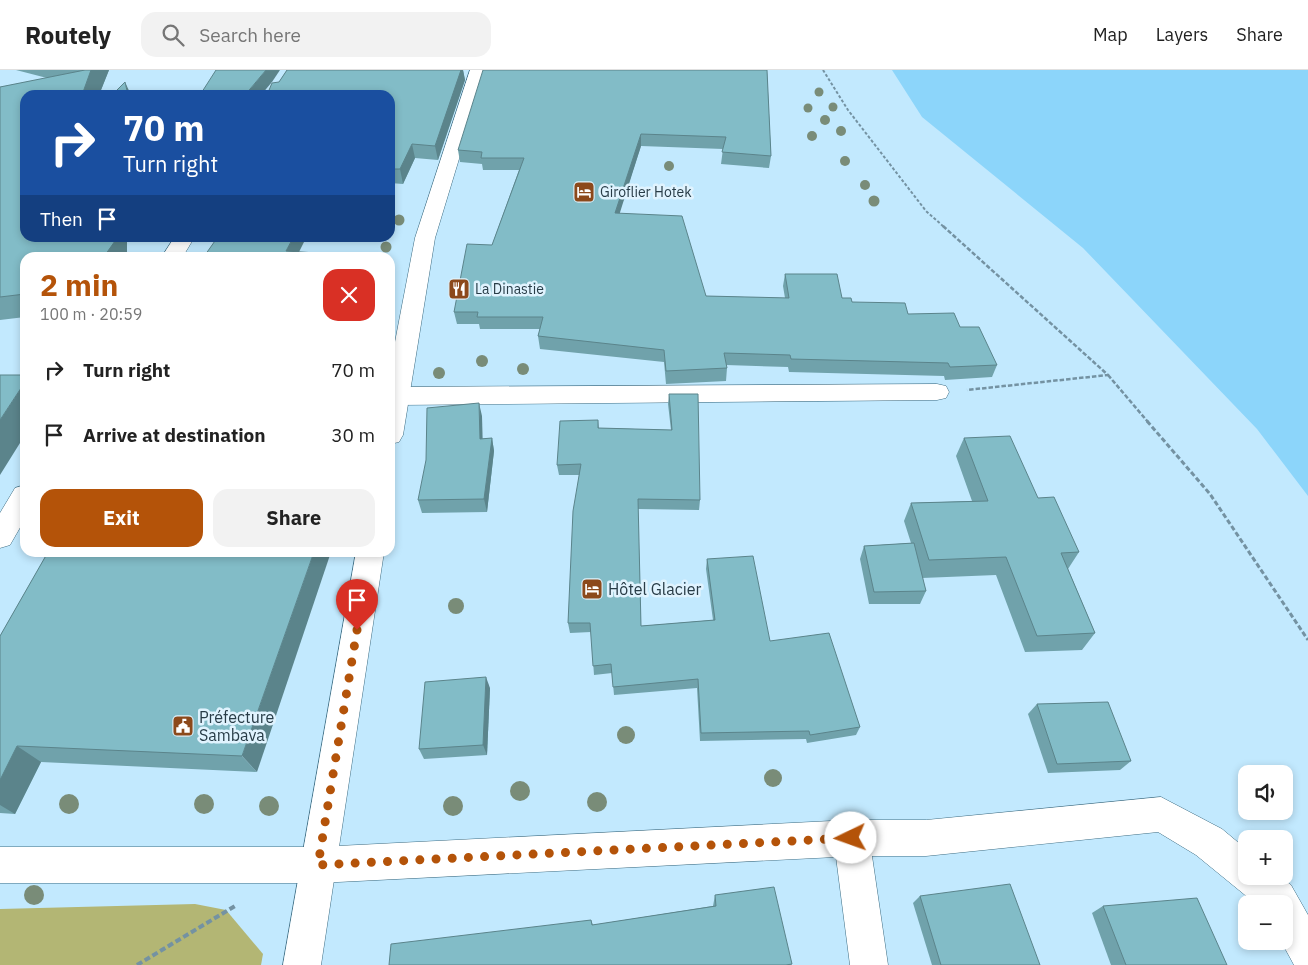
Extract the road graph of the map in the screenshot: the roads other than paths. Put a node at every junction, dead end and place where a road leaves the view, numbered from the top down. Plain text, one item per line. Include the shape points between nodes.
1 (478, 70) edge
2 (395, 385) edge
3 (937, 392) road end
4 (20, 503) edge
5 (0, 537) edge
6 (369, 557) edge
7 (851, 838) junction
8 (0, 865) edge
9 (318, 865) junction
10 (1238, 866) edge
11 (1263, 885) edge
12 (1274, 895) edge
13 (1293, 925) edge
14 (1308, 953) edge
15 (302, 965) edge
16 (869, 965) edge

1 - 2 street via 424,238
2 - 3 street
4 - 5 street
6 - 9 street
7 - 9 street
7 - 10 street via 926,838 1161,814 1209,842
7 - 16 street
8 - 9 street
9 - 15 street
11 - 12 street
13 - 14 street

